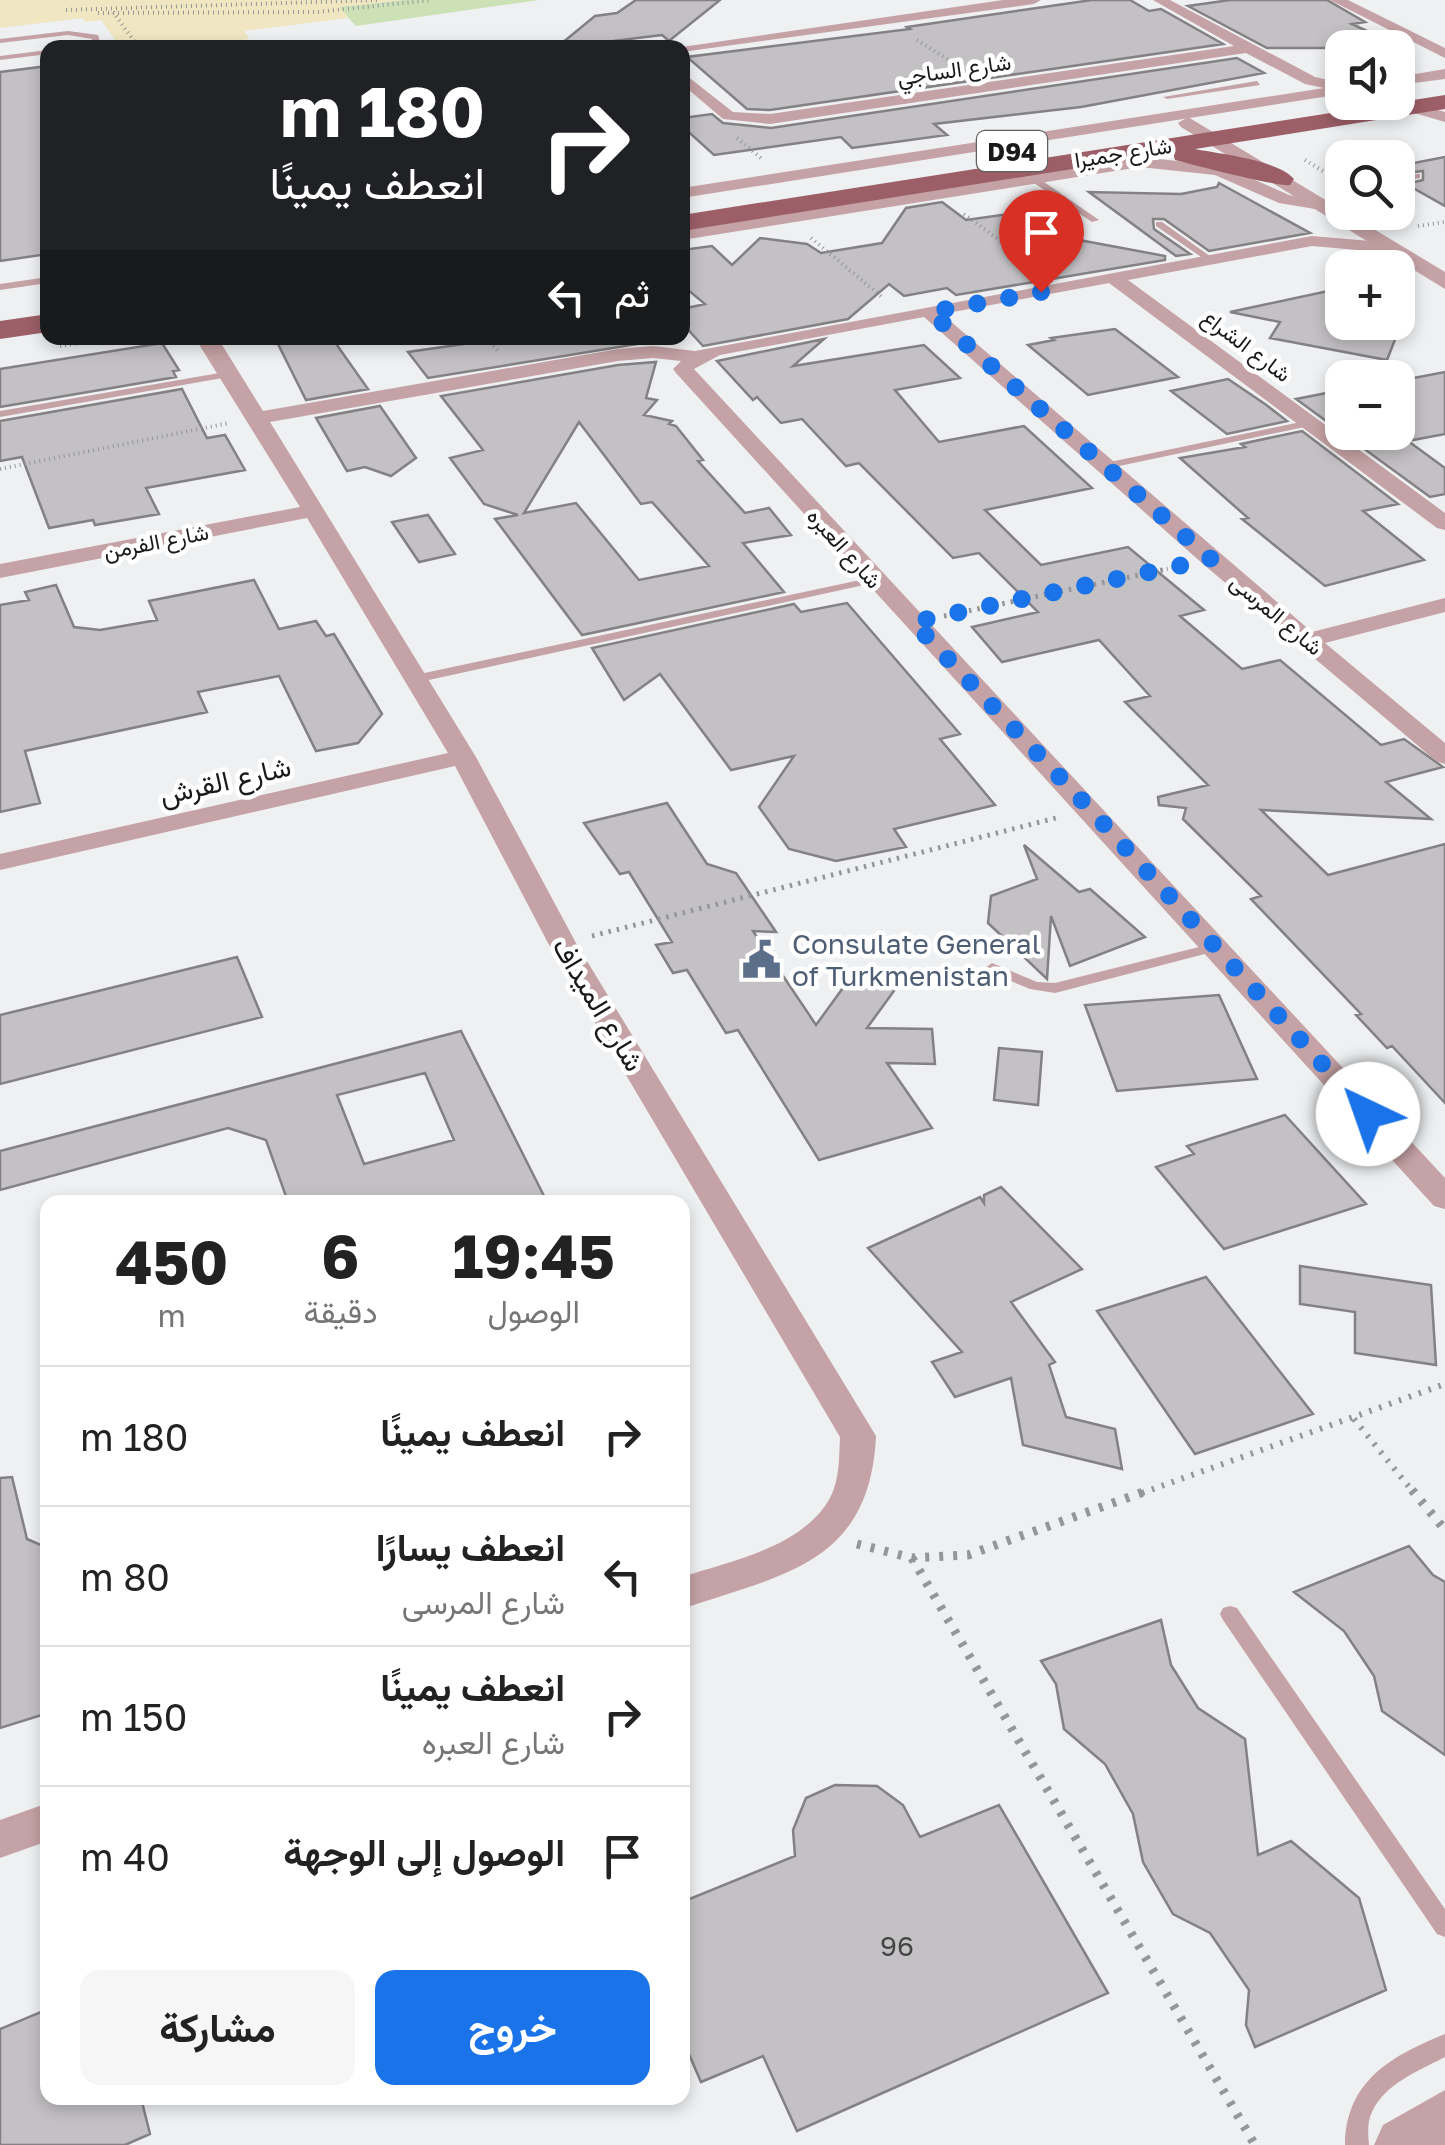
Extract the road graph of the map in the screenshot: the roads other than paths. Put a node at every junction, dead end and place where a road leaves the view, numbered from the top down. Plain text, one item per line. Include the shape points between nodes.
1 (1034, 0) edge
2 (1160, 0) edge
3 (1337, 0) edge
4 (97, 40) edge
5 (0, 41) edge
6 (690, 47) edge
7 (1247, 48) junction
8 (40, 53) edge
9 (1445, 54) edge
10 (0, 58) edge
11 (1445, 74) edge
12 (1415, 79) edge
13 (690, 83) edge
14 (1257, 83) dead end
15 (1445, 84) edge
16 (1224, 88) junction
17 (1307, 88) junction
18 (1325, 88) edge
19 (1205, 91) junction
20 (1415, 95) edge
21 (1167, 97) dead end
22 (1415, 100) edge
23 (1445, 102) edge
24 (1251, 103) junction
25 (1325, 103) edge
26 (1415, 104) edge
27 (1325, 110) edge
28 (1445, 116) edge
29 (1329, 120) edge
30 (1325, 121) junction
31 (1212, 125) junction
32 (1131, 150) junction
33 (1296, 170) junction
34 (1025, 174) junction
35 (690, 192) edge
36 (1325, 199) edge
37 (690, 203) edge
38 (1325, 206) edge
39 (780, 208) junction
40 (1095, 220) dead end
41 (690, 222) edge
42 (1159, 224) dead end
43 (748, 225) junction
44 (1325, 229) edge
45 (1365, 230) edge
46 (1394, 230) edge
47 (690, 235) edge
48 (1312, 240) junction
49 (1383, 250) edge
50 (1394, 250) edge
51 (1210, 259) junction
52 (1445, 263) edge
53 (1415, 264) edge
54 (1116, 279) junction
55 (40, 281) edge
56 (1445, 282) edge
57 (0, 287) edge
58 (40, 306) edge
59 (0, 312) edge
60 (918, 315) junction
61 (40, 324) edge
62 (0, 330) edge
63 (213, 345) edge
64 (697, 357) junction
65 (230, 374) junction
66 (0, 414) edge
67 (259, 418) junction
68 (1310, 423) junction
69 (1105, 466) junction
70 (311, 511) junction
71 (1445, 524) edge
72 (0, 570) edge
73 (874, 580) junction
74 (1445, 606) edge
75 (1308, 640) junction
76 (415, 679) junction
77 (1445, 756) edge
78 (463, 757) junction
79 (0, 862) edge
80 (1216, 946) junction
81 (992, 968) dead end
82 (1445, 1198) edge
83 (690, 1590) edge
84 (1230, 1614) dead end
85 (40, 1825) edge
86 (0, 1840) edge
87 (1445, 1928) edge
88 (1445, 2045) edge
89 (1445, 2119) edge
90 (1357, 2145) edge
91 (1403, 2145) edge

1 - 6 street
2 - 7 street
3 - 9 street
4 - 5 lane via 85,33
7 - 13 street, شارع الساجي via 770,119 729,116
7 - 17 street
8 - 10 lane
11 - 12 street
14 - 16 lane
15 - 20 main road, شارع جميرا / D94
16 - 19 lane
16 - 24 lane
17 - 18 street
17 - 24 street
19 - 21 lane
19 - 31 lane
22 - 23 main road, شارع جميرا / D94
24 - 35 street
25 - 31 main road, شارع جميرا / D94
26 - 28 street
27 - 31 main road
29 - 30 main road, شارع جميرا / D94
30 - 31 main road, شارع جميرا / D94
30 - 33 main road via 1298,135 1286,151
31 - 32 main road, شارع جميرا / D94
31 - 33 street
31 - 34 main road via 1030,160
31 - 37 main road, شارع جميرا / D94
32 - 33 main road
32 - 34 main road, شارع جميرا / D94
33 - 36 street
34 - 38 street via 1172,162
34 - 39 main road, شارع جميرا / D94
34 - 40 lane
34 - 43 street via 939,195
39 - 41 main road, شارع جميرا / D94
39 - 43 main road
42 - 51 lane
43 - 47 street
44 - 48 street
45 - 50 street
46 - 52 street
48 - 49 street
48 - 51 street
51 - 54 street
53 - 56 street
54 - 60 street
54 - 68 street, شارع الشراع
55 - 57 lane
58 - 59 main road
60 - 64 street
60 - 69 street, شارع المرسى
61 - 62 main road
63 - 65 street, شارع الميداف
64 - 67 street via 618,355
64 - 73 street, شارع العبره via 684,369 693,381
65 - 66 lane
65 - 67 street, شارع الميداف
67 - 70 street, شارع الميداف
68 - 69 lane
68 - 71 street, شارع الشراع
69 - 75 street, شارع المرسى
70 - 72 street, شارع الفرمن
70 - 76 street, شارع الميداف
73 - 76 lane
73 - 80 street, شارع العبره
74 - 75 street
75 - 77 street, شارع المرسى
76 - 78 street, شارع الميداف
78 - 79 street, شارع القرش
78 - 83 street, شارع الميداف via 562,944 858,1436 860,1471 848,1506 822,1535
80 - 81 lane via 1056,988
80 - 82 street, شارع العبره
84 - 87 lane
85 - 86 street
88 - 90 lane via 1378,2082 1355,2124
89 - 91 street

